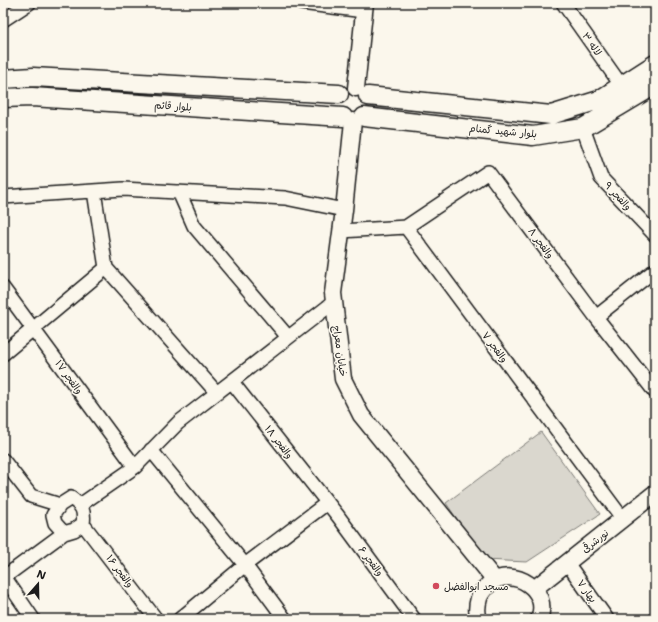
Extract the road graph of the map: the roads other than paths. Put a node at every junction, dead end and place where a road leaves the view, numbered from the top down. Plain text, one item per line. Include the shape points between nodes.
1 (29, 3) edge
2 (303, 3) edge
3 (563, 3) edge
4 (365, 7) edge
5 (3, 20) edge
6 (655, 64) edge
7 (3, 79) edge
8 (621, 85) junction
9 (655, 86) edge
10 (362, 92) junction
11 (339, 94) junction
12 (3, 98) edge
13 (353, 118) junction
14 (583, 128) junction
15 (94, 191) junction
16 (179, 192) junction
17 (3, 197) edge
18 (344, 210) junction
19 (406, 228) junction
20 (341, 231) junction
21 (655, 235) edge
22 (106, 268) junction
23 (655, 270) edge
24 (3, 288) edge
25 (334, 302) junction
26 (596, 317) junction
27 (34, 328) junction
28 (288, 337) junction
29 (3, 354) edge
30 (232, 382) junction
31 (655, 392) edge
32 (217, 393) junction
33 (151, 450) junction
34 (3, 460) edge
35 (135, 467) junction
36 (655, 493) edge
37 (327, 503) junction
38 (60, 505) junction
39 (80, 505) junction
40 (623, 519) junction
41 (83, 524) junction
42 (64, 533) junction
43 (567, 563) junction
44 (245, 565) junction
45 (4, 578) edge
46 (495, 580) junction
47 (534, 589) junction
48 (33, 619) edge
49 (156, 619) edge
50 (180, 619) edge
51 (285, 619) edge
52 (414, 619) edge
53 (479, 619) edge
54 (539, 619) edge
55 (607, 619) edge

1 - 5 street
2 - 4 street
3 - 8 street, لاله ۳
4 - 10 street
6 - 8 main road, بلوار شهید گمنام
7 - 11 main road, بلوار قائم via 34,77
8 - 10 main road, بلوار شهید گمنام via 599,100 551,115
9 - 14 main road, بلوار شهید گمنام
10 - 11 main road via 350,88
10 - 13 main road via 370,103 368,111
11 - 13 main road via 336,106 338,113
12 - 13 main road, بلوار قائم via 32,97
13 - 14 main road, بلوار شهید گمنام via 534,136
13 - 18 street, خیابان معراج
14 - 21 street, والفجر ۹ via 601,178
15 - 16 street via 123,189
15 - 17 street
15 - 22 street
16 - 18 street via 285,198
16 - 28 street via 194,226
18 - 20 street, خیابان معراج
19 - 20 street
19 - 26 street, والفجر ۸ via 488,172
19 - 40 street, والفجر ۷
20 - 25 street, خیابان معراج via 332,293
22 - 27 street
22 - 32 street
23 - 26 street
24 - 27 street, والفجر ۱۷
25 - 28 street
25 - 46 street, خیابان معراج via 343,379 361,415
26 - 31 street, والفجر ۸
27 - 29 street
27 - 35 street, والفجر ۱۷
28 - 30 street
30 - 32 street
30 - 37 street, والفجر ۱۸
32 - 33 street via 178,423
33 - 35 street
33 - 44 street
34 - 38 street via 31,496
35 - 39 street
36 - 40 street, نورشرقی
37 - 44 street
37 - 52 street, والفجر ۶
38 - 39 street via 70,498
38 - 42 street via 53,515 55,524
39 - 41 street via 84,516
40 - 43 street, نورشرقی
41 - 42 street
41 - 49 street, والفجر ۱۶
42 - 45 street
43 - 47 street, نورشرقی
43 - 55 street, بهار ۷
44 - 50 street
44 - 51 street
45 - 48 street
46 - 47 street via 516,578
46 - 53 street via 486,586 480,595 477,605
47 - 54 street via 541,607

